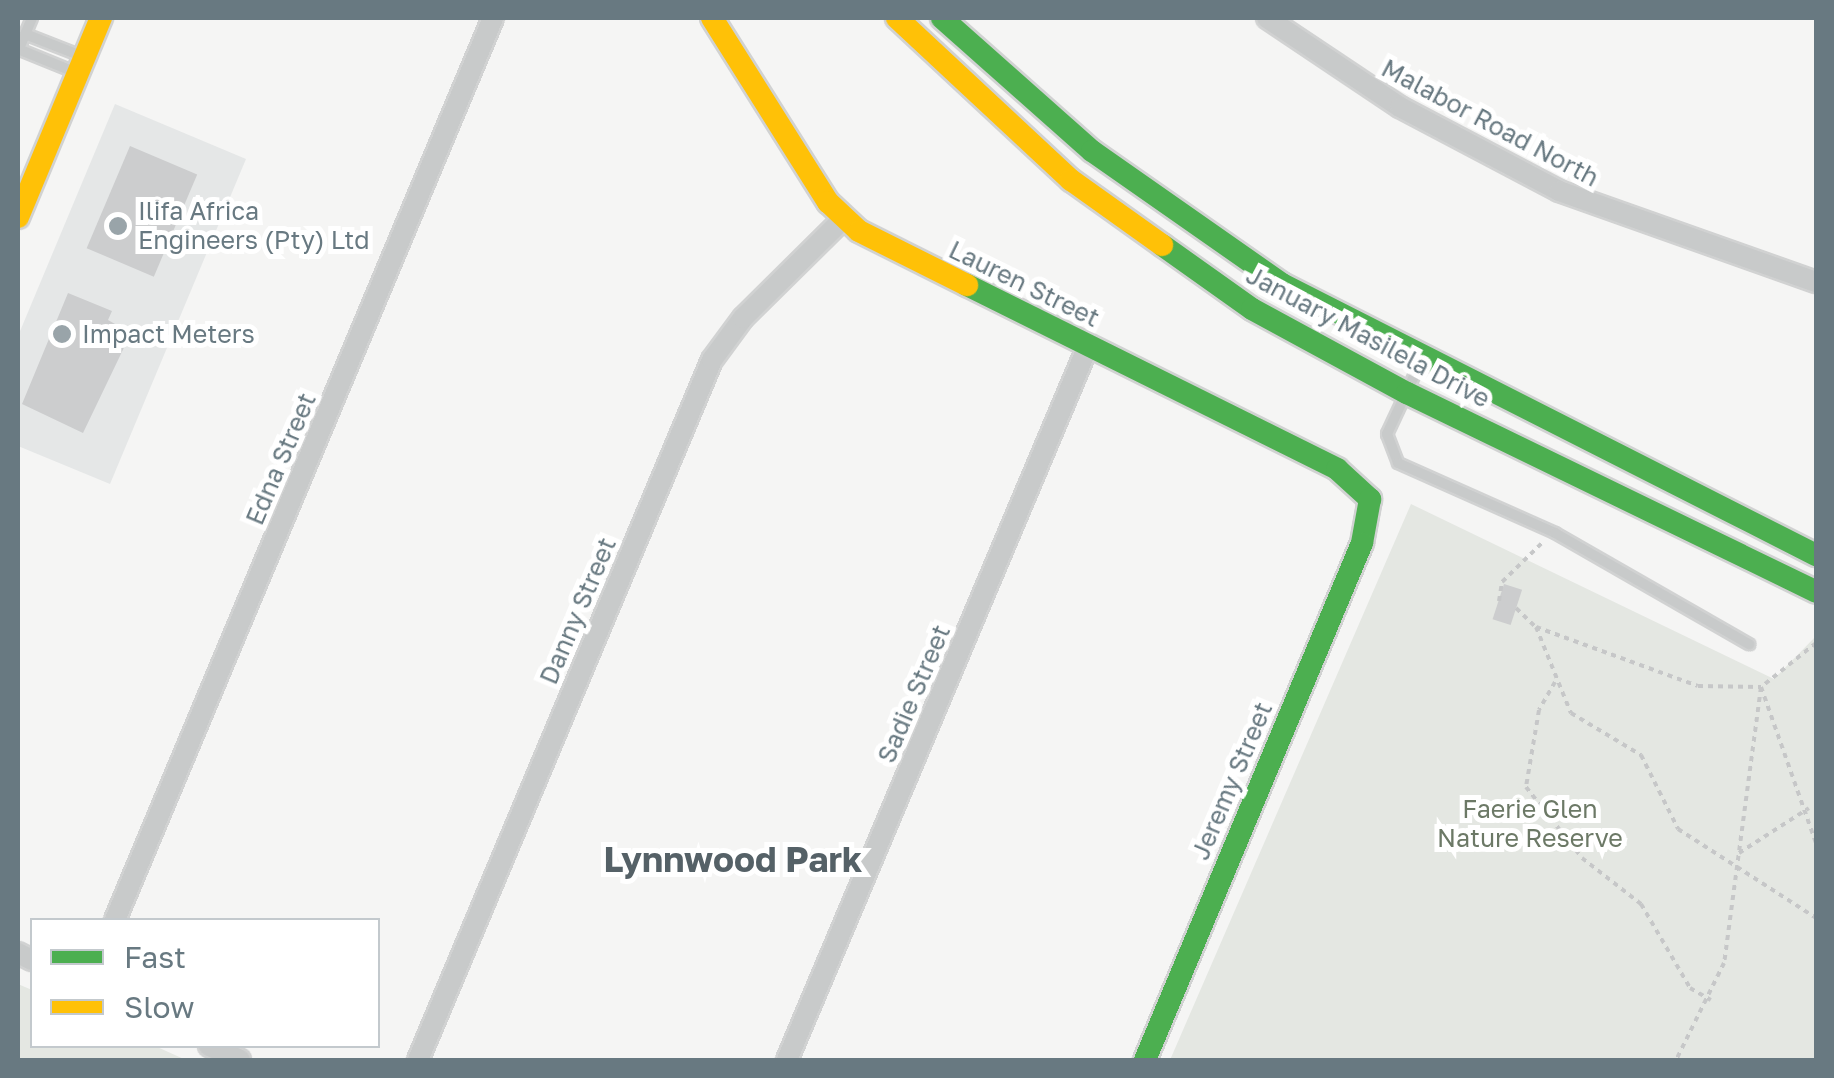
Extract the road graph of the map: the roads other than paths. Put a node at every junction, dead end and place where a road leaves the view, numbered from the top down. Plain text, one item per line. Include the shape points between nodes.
1 (32, 18) edge
2 (101, 18) edge
3 (493, 18) edge
4 (712, 18) edge
5 (897, 18) edge
6 (942, 18) edge
7 (1268, 18) edge
8 (25, 34) junction
9 (18, 50) edge
10 (81, 65) junction
11 (18, 217) edge
12 (842, 219) junction
13 (1816, 282) edge
14 (1088, 346) junction
15 (1422, 359) junction
16 (1406, 393) junction
17 (1370, 522) joint
18 (1816, 554) edge
19 (1816, 592) edge
20 (1749, 644) dead end
21 (116, 918) edge
22 (213, 1048) edge
23 (240, 1060) edge
24 (418, 1060) edge
25 (787, 1060) edge
26 (1144, 1060) edge

1 - 8 lane
2 - 10 main road
3 - 21 street, Edna Street
4 - 12 main road, Lauren Street
5 - 16 main road, January Masilela Drive via 1003,122 1150,240 1252,309
6 - 15 main road, January Masilela Drive via 1092,151 1213,239
7 - 13 street, Malabor Road North via 1400,107 1550,187
8 - 9 lane
8 - 10 lane
9 - 10 lane
10 - 11 main road
12 - 14 main road, Lauren Street
12 - 24 street, Danny Street via 743,318 712,360
14 - 17 main road, Lauren Street via 1349,475 1367,493
14 - 25 street, Sadie Street
15 - 16 lane
15 - 18 main road, January Masilela Drive
16 - 19 main road, January Masilela Drive
16 - 20 lane via 1387,434 1398,463 1555,533
17 - 26 main road, Jeremy Street
22 - 23 street

